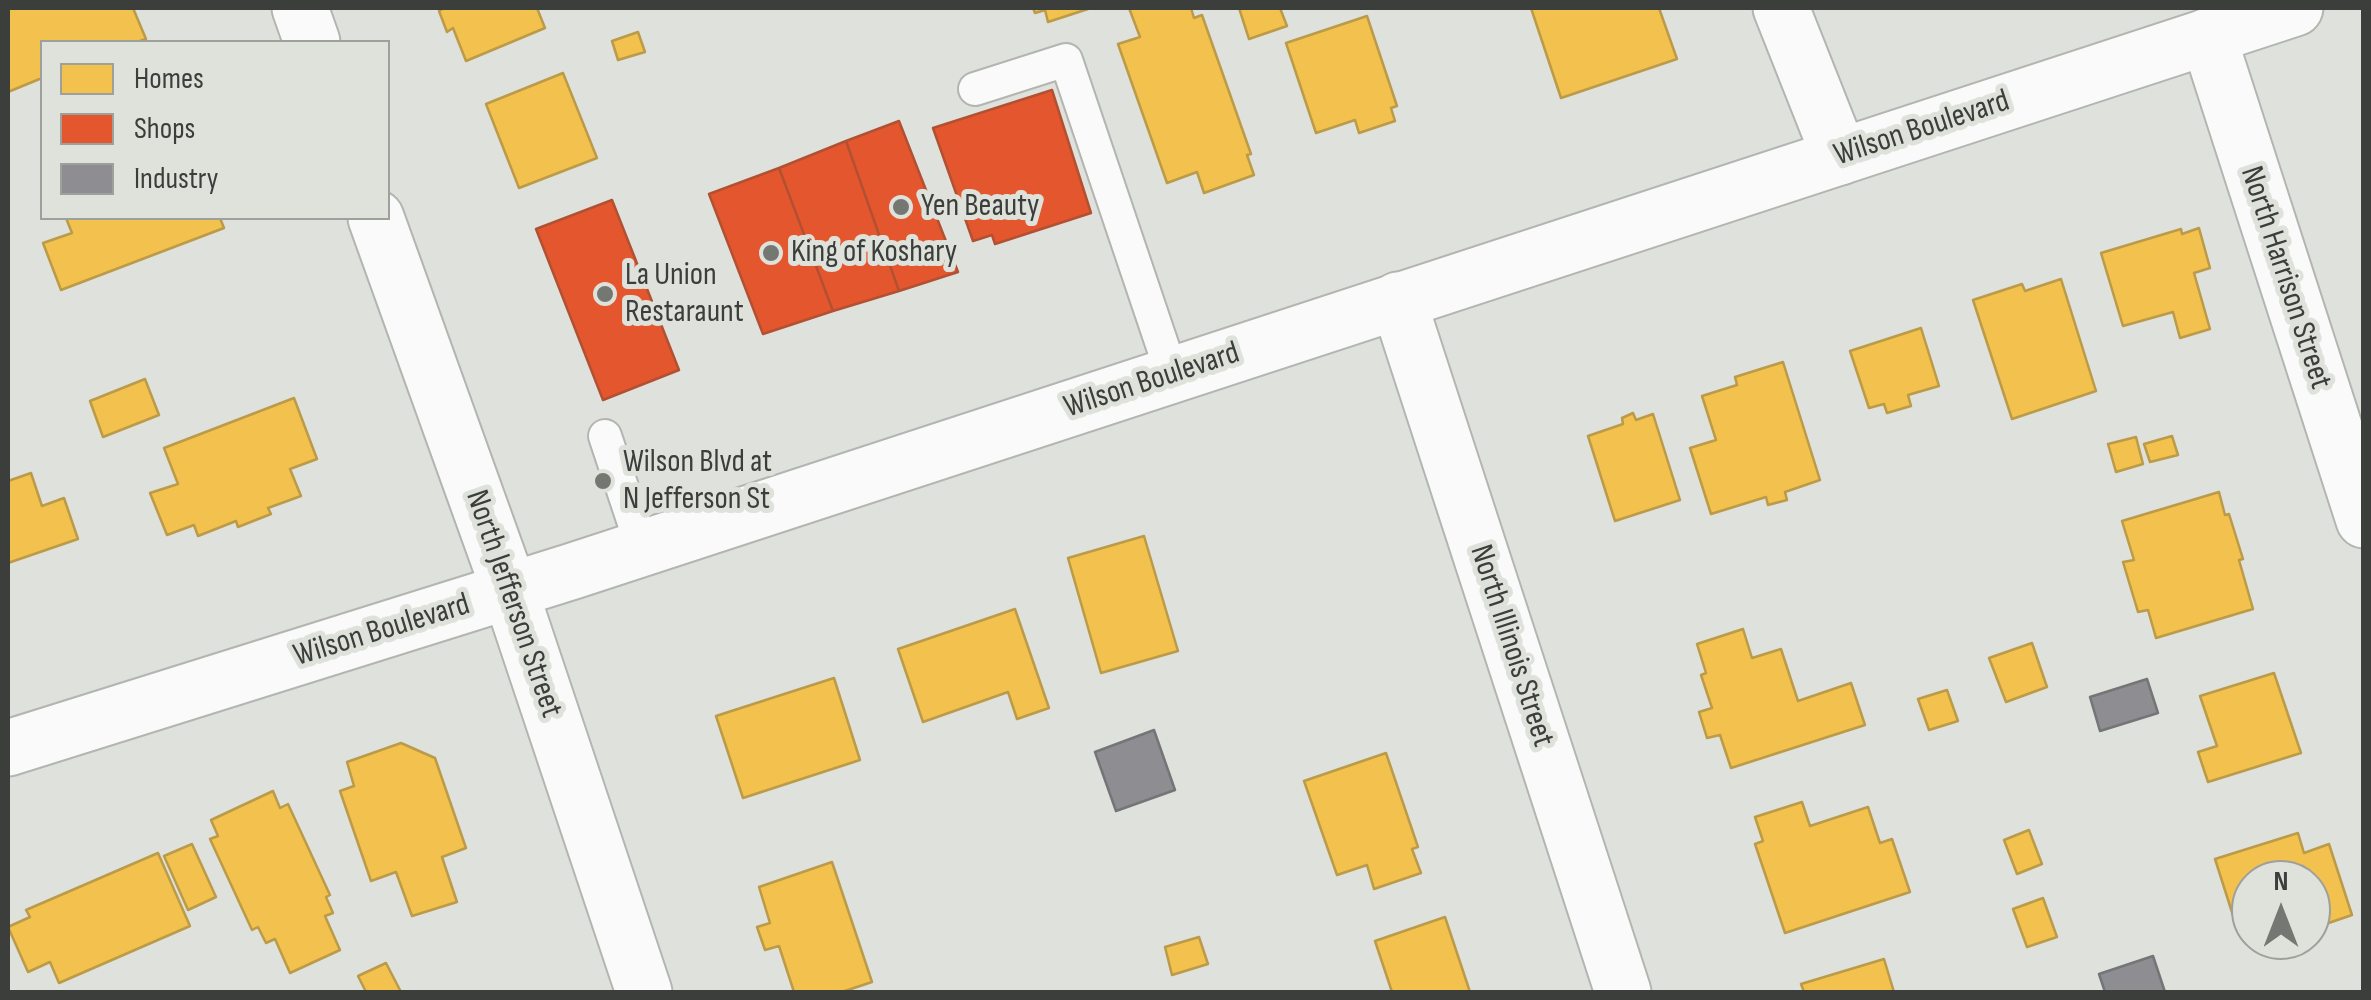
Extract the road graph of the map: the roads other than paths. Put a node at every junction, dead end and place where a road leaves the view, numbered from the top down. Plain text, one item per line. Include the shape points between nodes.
1 (300, 8) edge
2 (1782, 8) edge
3 (2295, 8) edge
4 (2208, 36) junction
5 (311, 40) edge
6 (975, 89) dead end
7 (1840, 157) junction
8 (377, 220) edge
9 (1398, 300) junction
10 (1172, 374) junction
11 (605, 436) dead end
12 (2364, 520) edge
13 (642, 547) junction
14 (510, 591) junction
15 (8, 748) edge
16 (633, 989) edge
17 (1624, 992) edge

1 - 5 main road
2 - 7 main road
3 - 4 main road, Wilson Boulevard
4 - 7 main road, Wilson Boulevard
4 - 12 main road, North Harrison Street
6 - 10 lane via 1066,60
7 - 9 main road, Wilson Boulevard
8 - 14 main road, North Jefferson Street
9 - 10 main road, Wilson Boulevard
9 - 17 main road, North Illinois Street
10 - 13 main road, Wilson Boulevard
11 - 13 lane
13 - 14 main road, Wilson Boulevard
14 - 15 main road, Wilson Boulevard
14 - 16 main road, North Jefferson Street

